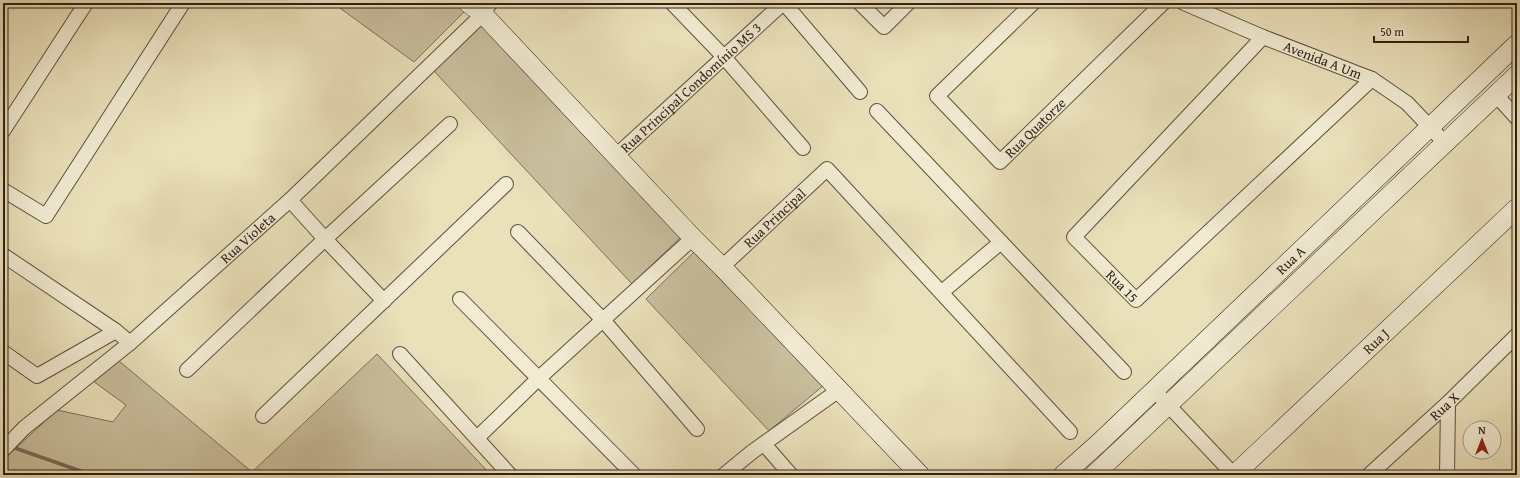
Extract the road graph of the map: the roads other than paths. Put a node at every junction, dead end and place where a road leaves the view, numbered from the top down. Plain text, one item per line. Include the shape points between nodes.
1 (86, 3) edge
2 (183, 3) edge
3 (672, 3) edge
4 (784, 3) edge
5 (860, 3) edge
6 (908, 3) edge
7 (1033, 3) edge
8 (1163, 3) edge
9 (1184, 3) edge
10 (481, 7) edge
11 (1264, 37) junction
12 (1517, 44) edge
13 (723, 56) junction
14 (1496, 65) junction
15 (1515, 77) edge
16 (1372, 79) junction
17 (860, 92) dead end
18 (1496, 95) junction
19 (877, 111) dead end
20 (1517, 118) edge
21 (450, 124) dead end
22 (1430, 127) junction
23 (3, 131) edge
24 (1445, 143) junction
25 (803, 148) dead end
26 (617, 156) junction
27 (506, 184) dead end
28 (3, 190) edge
29 (290, 200) junction
30 (1517, 208) edge
31 (518, 232) dead end
32 (693, 238) junction
33 (325, 239) junction
34 (1001, 242) junction
35 (3, 255) edge
36 (722, 267) junction
37 (942, 292) junction
38 (460, 299) dead end
39 (384, 301) junction
40 (1237, 311) junction
41 (603, 320) junction
42 (1252, 325) junction
43 (116, 331) junction
44 (1517, 335) edge
45 (130, 343) junction
46 (3, 352) edge
47 (400, 354) dead end
48 (187, 370) dead end
49 (1124, 372) dead end
50 (539, 378) junction
51 (839, 390) junction
52 (1154, 390) junction
53 (1448, 403) junction
54 (1168, 405) junction
55 (264, 416) dead end
56 (697, 429) dead end
57 (1070, 432) dead end
58 (477, 438) junction
59 (764, 444) junction
60 (3, 450) edge
61 (510, 475) edge
62 (634, 475) edge
63 (724, 475) edge
64 (791, 475) edge
65 (920, 475) edge
66 (1063, 475) edge
67 (1094, 475) edge
68 (1234, 475) edge
69 (1369, 475) edge
70 (1447, 475) edge

1 - 23 street
2 - 28 street via 46,216
3 - 13 street
4 - 13 street, Rua Principal Condomínio MS 3
4 - 17 street
5 - 6 street via 884,27
7 - 8 street, Rua Quatorze via 937,96 1000,162
9 - 11 street, Avenida A Um
10 - 26 street
10 - 29 street, Rua Violeta
11 - 16 street, Avenida A Um
11 - 16 street, Rua 15 via 1074,237 1136,300
12 - 14 street, Rua A
13 - 25 street
13 - 26 street, Rua Principal Condomínio MS 3
14 - 15 street
14 - 22 street, Rua A
15 - 18 street, Rua A
16 - 22 street, Avenida A Um via 1407,103
18 - 20 street
18 - 24 street, Rua A
19 - 34 street
21 - 33 street
22 - 24 street, Avenida A Um
22 - 40 street, Rua A
24 - 42 street, Rua A
26 - 32 street
27 - 39 street
29 - 33 street
29 - 45 street, Rua Violeta
30 - 68 street, Rua J
31 - 41 street
32 - 36 street
32 - 41 street
33 - 39 street
33 - 48 street
34 - 37 street
34 - 49 street
35 - 43 street
36 - 37 street, Rua Principal via 827,168
36 - 51 street
37 - 57 street
38 - 50 street
39 - 55 street
40 - 42 street
40 - 52 street, Rua A
41 - 50 street
41 - 56 street
42 - 54 street, Rua A
43 - 45 street
43 - 46 street via 37,376
44 - 53 street, Rua X
45 - 60 street, Rua Violeta via 24,428
47 - 58 street
50 - 58 street
50 - 62 street
51 - 59 street
51 - 65 street
52 - 54 street
52 - 66 street, Rua A
53 - 69 street, Rua X
53 - 70 street
54 - 67 street, Rua A
54 - 68 street
58 - 61 street
59 - 63 street
59 - 64 street

